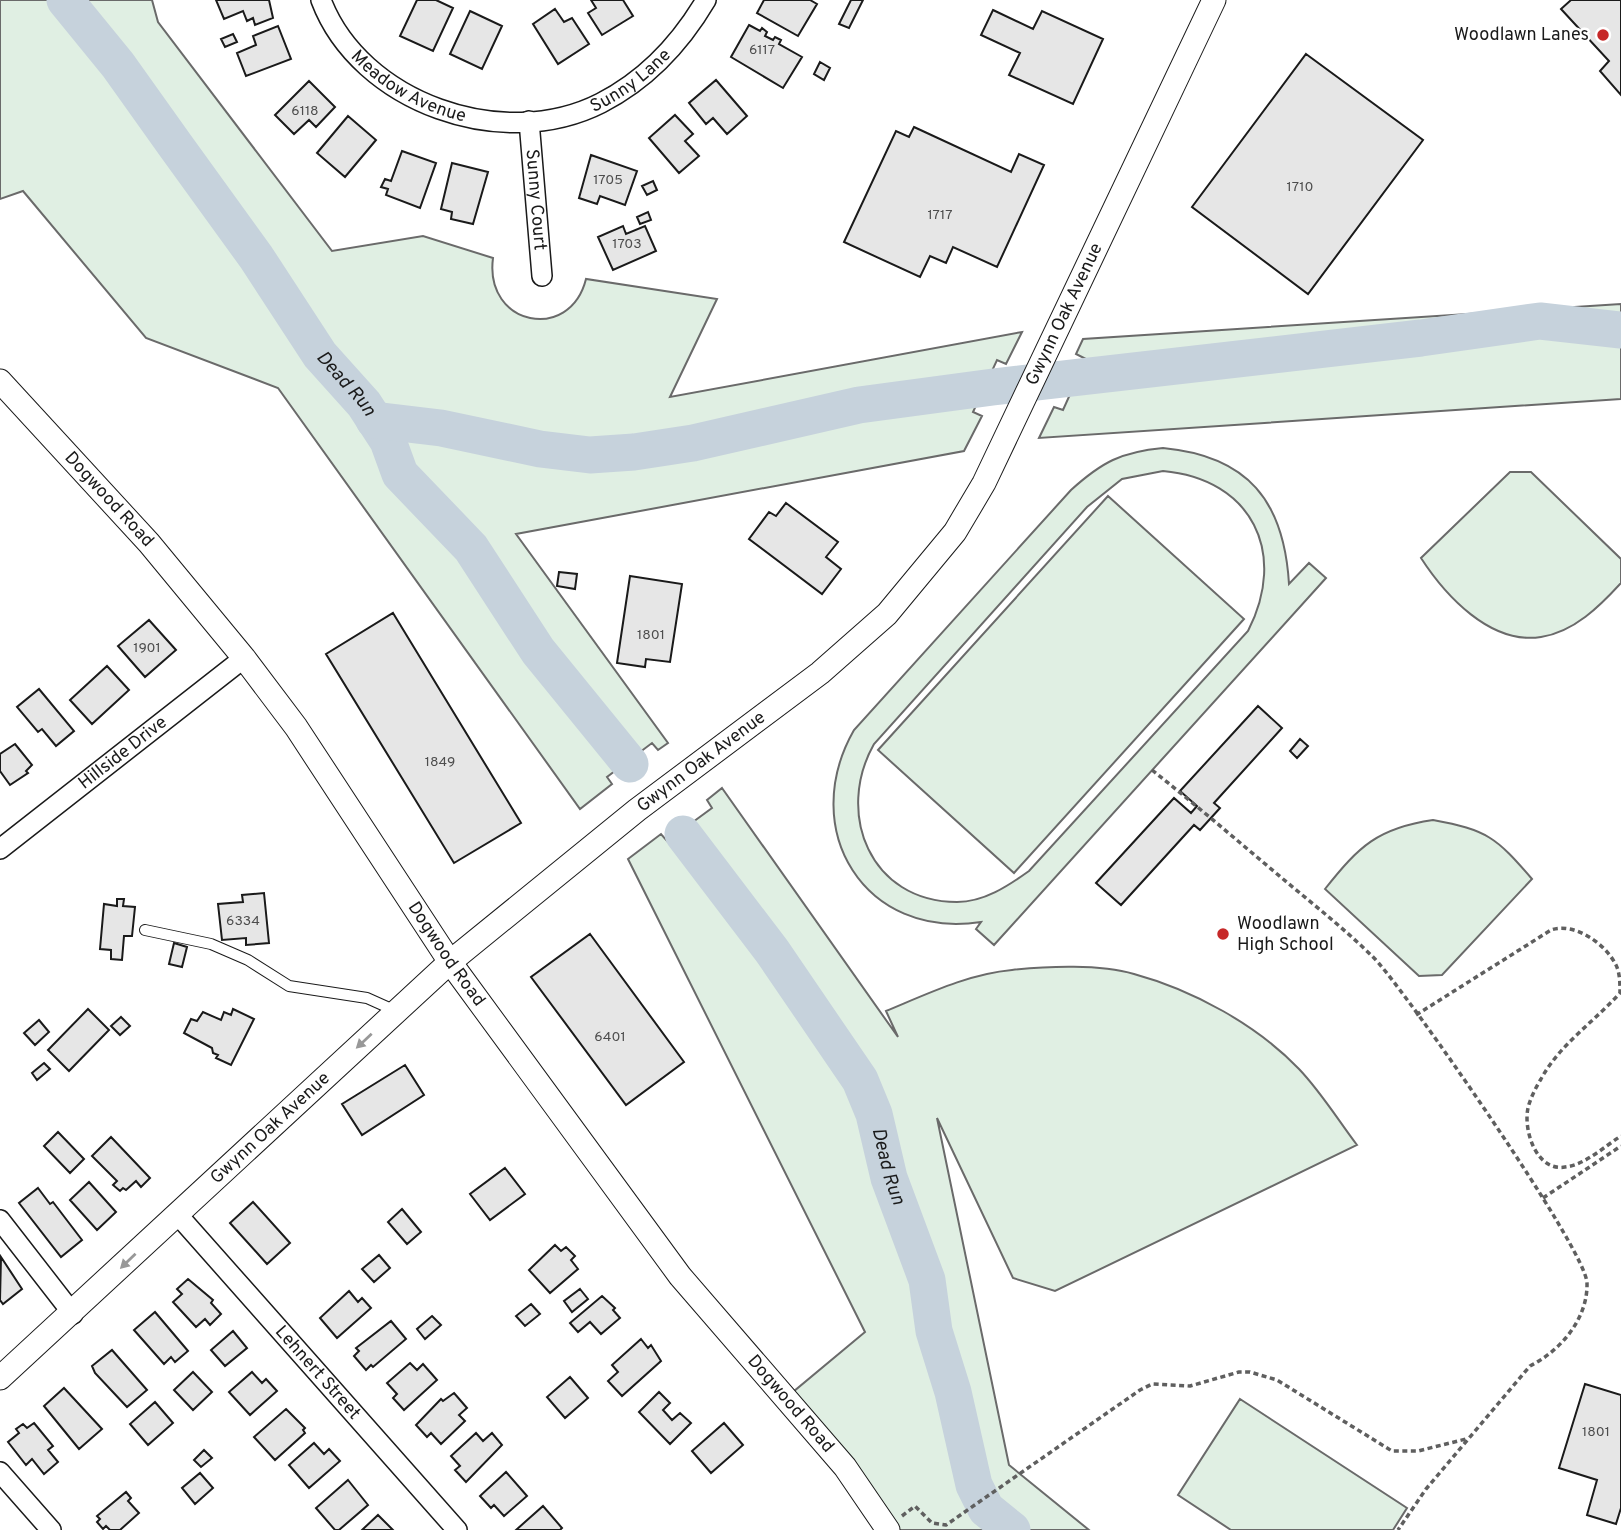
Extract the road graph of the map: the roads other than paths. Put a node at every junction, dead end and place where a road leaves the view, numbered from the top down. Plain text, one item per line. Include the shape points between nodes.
1 (321, 0) edge
2 (706, 0) edge
3 (1214, 0) edge
4 (529, 121) junction
5 (542, 276) dead end
6 (0, 381) edge
7 (244, 658) junction
8 (0, 849) edge
9 (145, 930) dead end
10 (450, 962) junction
11 (396, 1011) junction
12 (177, 1214) junction
13 (0, 1220) edge
14 (73, 1314) junction
15 (0, 1378) edge
16 (0, 1472) edge
17 (888, 1529) edge
18 (51, 1530) edge
19 (457, 1530) edge

1 - 4 street, Meadow Avenue via 363,64 390,86 459,115
2 - 4 street, Sunny Lane via 659,63 629,86 599,104
3 - 10 street, Gwynn Oak Avenue via 1020,411 955,531 887,614 820,673 638,810
4 - 5 street, Sunny Court
6 - 7 street, Dogwood Road via 149,543
7 - 8 street, Hillside Drive
7 - 10 street, Dogwood Road via 341,794
9 - 11 lane via 211,944 289,986 366,998
10 - 11 street, Gwynn Oak Avenue
10 - 17 street, Dogwood Road via 680,1276 836,1457
11 -> 12 street, Gwynn Oak Avenue
12 -> 14 street, Gwynn Oak Avenue
12 - 19 street, Lehnert Street
13 - 14 street
14 - 15 street, Gwynn Oak Avenue
16 - 18 street

